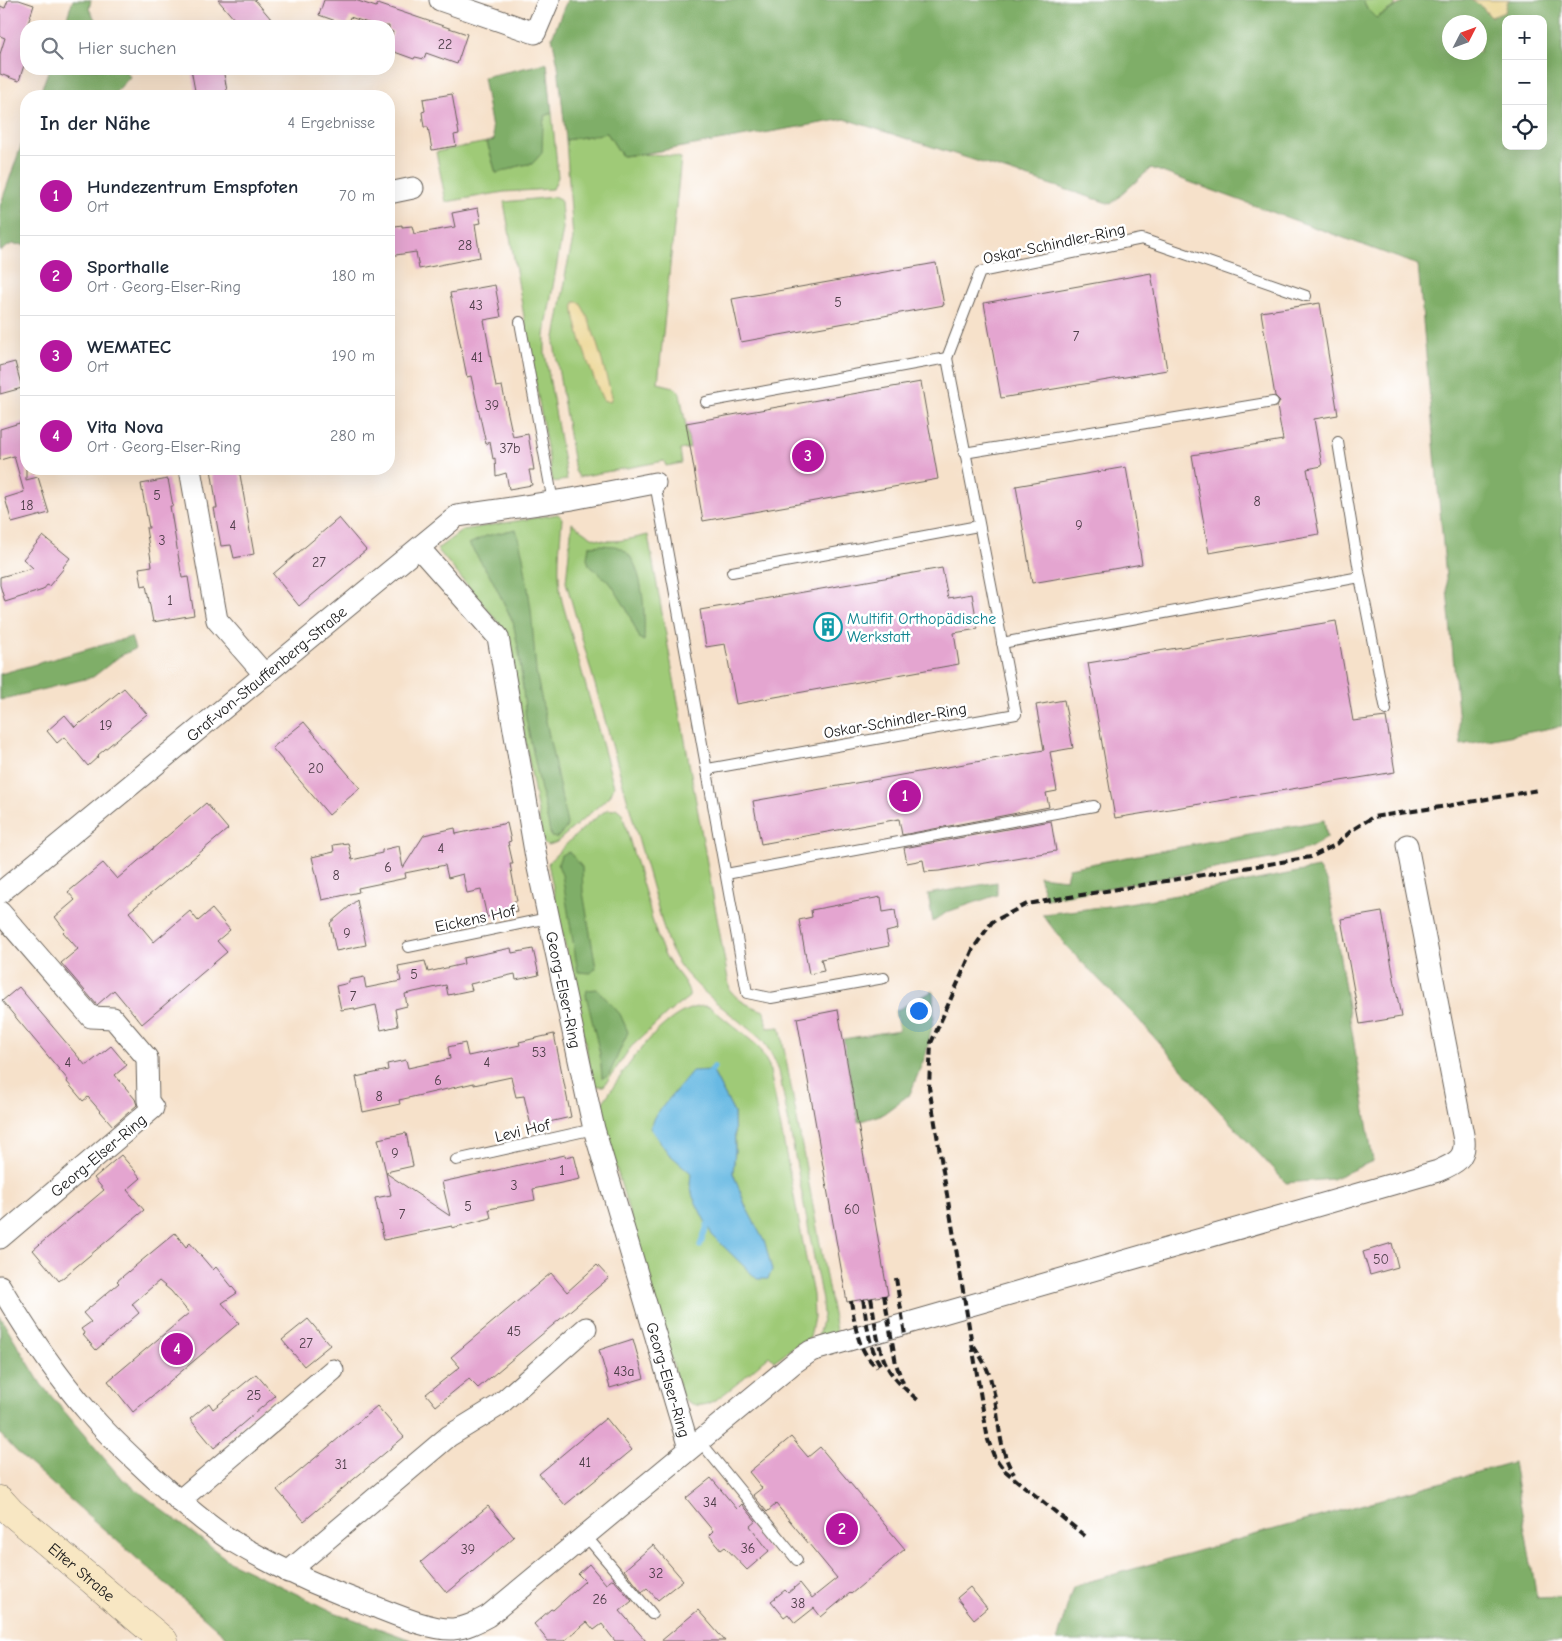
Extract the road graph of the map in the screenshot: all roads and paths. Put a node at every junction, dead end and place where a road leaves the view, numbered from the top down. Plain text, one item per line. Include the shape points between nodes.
1 (440, 0) edge
2 (549, 0) edge
3 (413, 188) dead end
4 (395, 192) edge
5 (1306, 296) dead end
6 (520, 322) dead end
7 (947, 358) junction
8 (706, 402) dead end
9 (1272, 402) dead end
10 (1338, 442) dead end
11 (964, 453) junction
12 (191, 475) edge
13 (655, 483) joint
14 (553, 502) junction
15 (978, 526) junction
16 (419, 548) junction
17 (732, 572) dead end
18 (1360, 577) junction
19 (1002, 643) junction
20 (266, 674) junction
21 (1386, 710) dead end
22 (708, 769) junction
23 (1094, 806) dead end
24 (1408, 845) dead end
25 (726, 874) junction
26 (0, 893) edge
27 (0, 912) edge
28 (548, 918) junction
29 (408, 948) dead end
30 (884, 978) dead end
31 (594, 1129) junction
32 (456, 1160) dead end
33 (0, 1238) edge
34 (0, 1286) edge
35 (586, 1328) dead end
36 (333, 1370) dead end
37 (694, 1444) junction
38 (0, 1500) edge
39 (179, 1501) junction
40 (585, 1535) junction
41 (797, 1560) dead end
42 (288, 1572) junction
43 (652, 1614) dead end
44 (452, 1635) edge
45 (164, 1641) edge

1 - 2 street via 536,33
3 - 4 street
5 - 7 lane, Oskar-Schindler-Ring via 1142,239 980,272
6 - 14 lane
7 - 8 lane
7 - 11 lane, Oskar-Schindler-Ring
9 - 11 lane
10 - 18 lane
11 - 15 lane, Oskar-Schindler-Ring
12 - 20 street via 217,620
13 - 14 street, Graf-von-Stauffenberg-Straße
13 - 22 lane
14 - 16 street, Graf-von-Stauffenberg-Straße via 457,516
15 - 17 lane
15 - 19 lane, Oskar-Schindler-Ring
16 - 20 street, Graf-von-Stauffenberg-Straße
16 - 28 street, Georg-Elser-Ring via 498,637
18 - 19 lane
18 - 21 lane
19 - 22 lane, Oskar-Schindler-Ring via 1016,714
20 - 26 street, Graf-von-Stauffenberg-Straße
22 - 25 lane
23 - 25 lane
24 - 37 street, Georg-Elser-Ring via 1464,1140 1458,1161 1438,1171 812,1350
25 - 30 lane via 747,993 771,998
27 - 33 street, Georg-Elser-Ring via 91,1017 113,1018 147,1058 148,1101 153,1108
28 - 29 lane, Eickens Hof
28 - 31 street, Georg-Elser-Ring
31 - 32 lane, Levi Hof
31 - 37 street, Georg-Elser-Ring
34 - 39 street, Georg-Elser-Ring via 17,1316 89,1413
35 - 42 street via 498,1406 449,1436
36 - 39 street
37 - 40 street, Georg-Elser-Ring
37 - 41 lane
38 - 45 main road, Elter Straße
39 - 42 street, Georg-Elser-Ring via 231,1540
40 - 43 lane
40 - 44 street, Georg-Elser-Ring via 488,1616
42 - 44 street, Georg-Elser-Ring via 339,1595 435,1626

